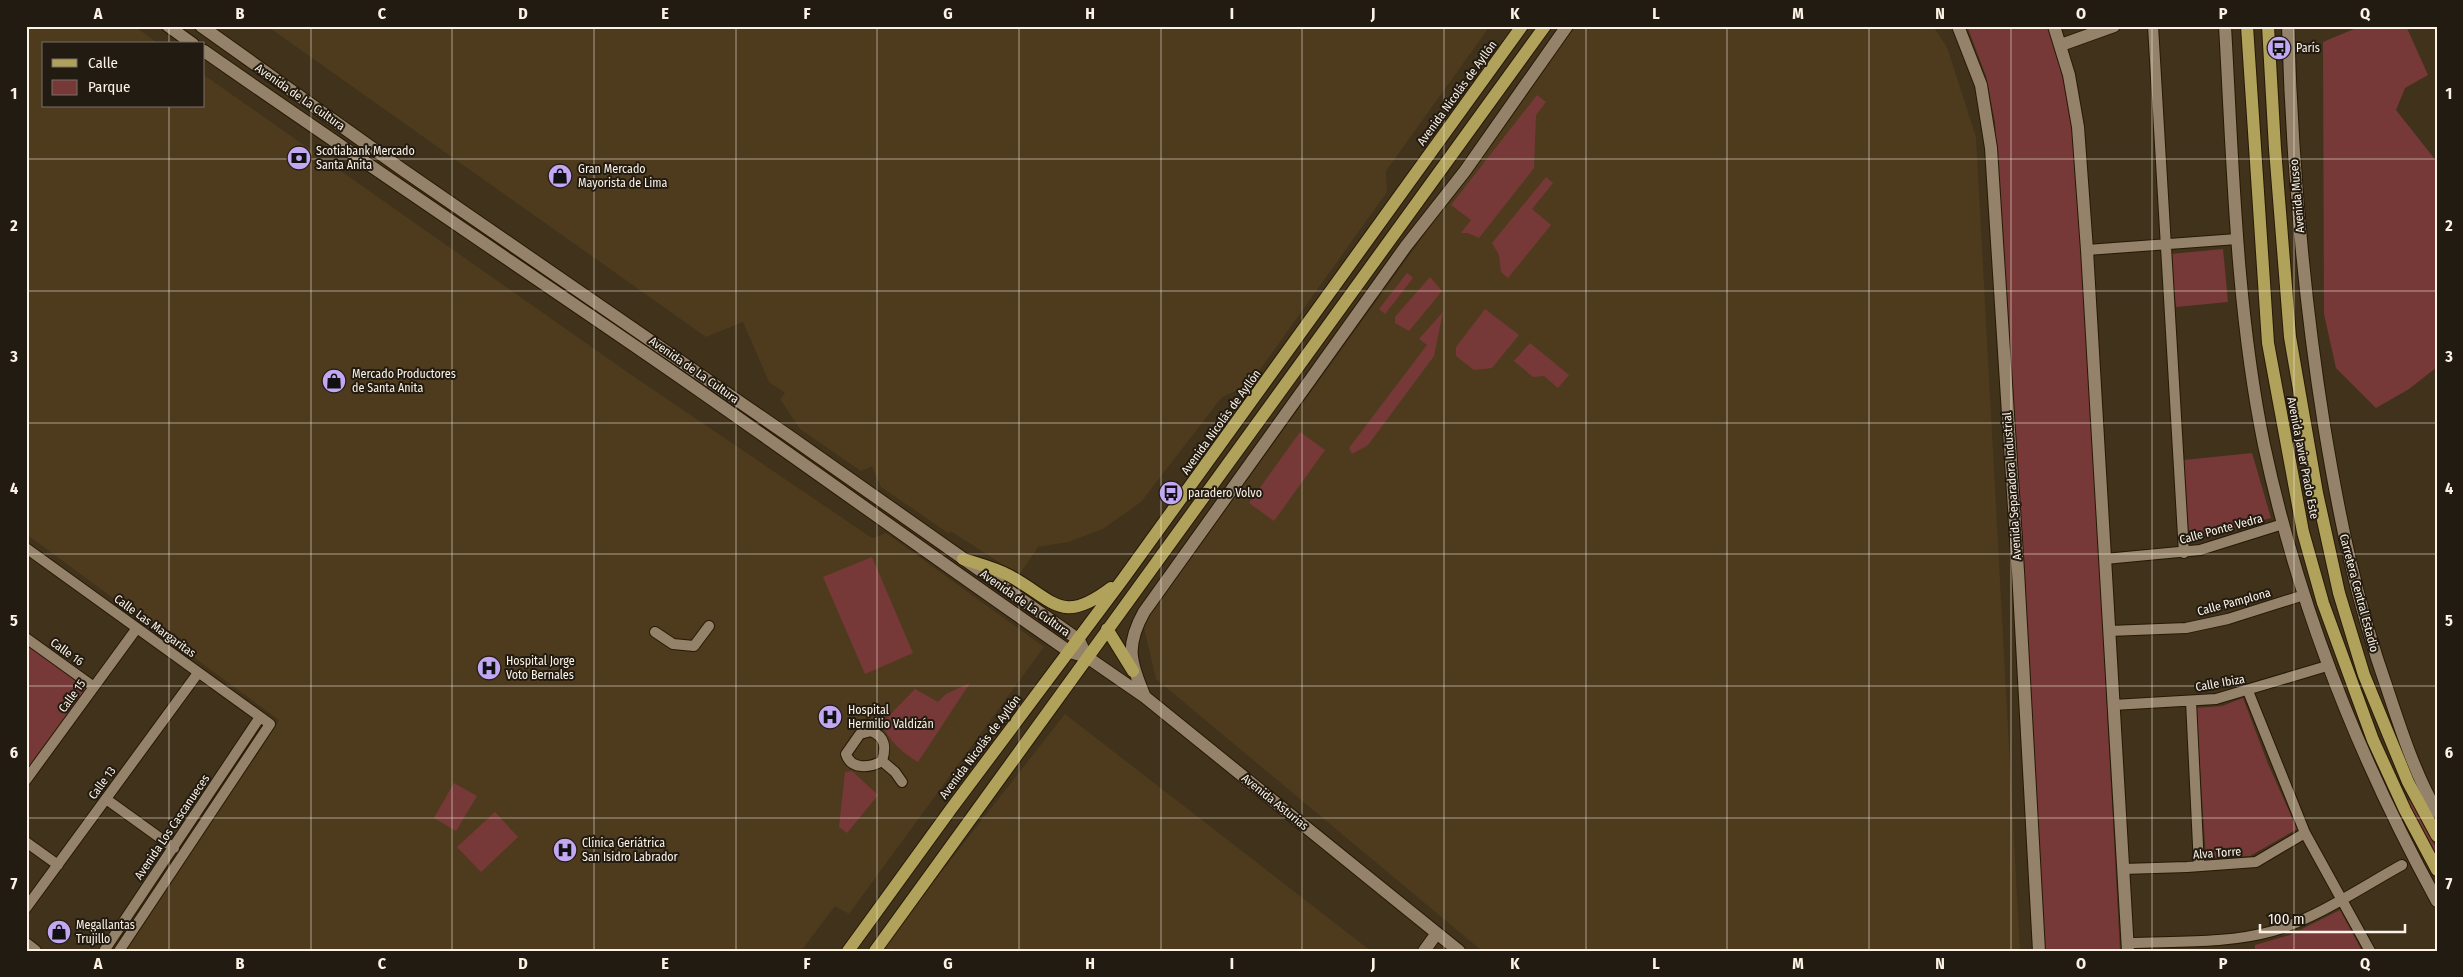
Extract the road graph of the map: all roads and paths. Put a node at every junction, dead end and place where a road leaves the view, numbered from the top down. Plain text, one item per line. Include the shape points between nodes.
1 (168, 26) edge
2 (201, 26) edge
3 (1522, 26) edge
4 (1545, 26) edge
5 (1567, 26) edge
6 (1958, 26) edge
7 (2054, 26) edge
8 (2114, 26) edge
9 (2154, 26) edge
10 (2225, 26) edge
11 (2248, 26) edge
12 (2268, 26) edge
13 (2288, 26) edge
14 (190, 42) edge
15 (2061, 45) junction
16 (205, 52) edge
17 (2254, 143) junction
18 (2275, 149) junction
19 (2238, 238) junction
20 (2165, 244) junction
21 (2087, 250) junction
22 (2314, 365) joint
23 (778, 429) junction
24 (770, 440) junction
25 (2283, 524) junction
26 (26, 548) edge
27 (2184, 553) junction
28 (962, 559) junction
29 (2105, 560) junction
30 (1123, 579) junction
31 (2304, 595) junction
32 (709, 626) dead end
33 (137, 628) junction
34 (1107, 629) junction
35 (655, 632) dead end
36 (2109, 632) junction
37 (26, 638) edge
38 (1078, 640) junction
39 (1070, 652) junction
40 (1087, 657) junction
41 (2327, 666) junction
42 (1133, 671) junction
43 (198, 673) junction
44 (94, 687) junction
45 (2248, 691) junction
46 (1145, 697) junction
47 (2191, 701) junction
48 (2113, 705) junction
49 (260, 717) junction
50 (270, 724) joint
51 (233, 758) junction
52 (882, 761) dead end
53 (243, 764) junction
54 (26, 780) edge
55 (902, 782) dead end
56 (208, 796) junction
57 (106, 799) junction
58 (218, 802) junction
59 (2437, 812) edge
60 (2305, 833) junction
61 (2437, 836) edge
62 (26, 842) edge
63 (174, 848) junction
64 (58, 865) junction
65 (2402, 865) dead end
66 (2199, 866) junction
67 (2123, 869) junction
68 (2437, 870) edge
69 (2341, 898) junction
70 (2437, 901) edge
71 (26, 908) edge
72 (127, 916) junction
73 (137, 923) junction
74 (1436, 933) junction
75 (26, 944) edge
76 (2128, 947) edge
77 (35, 951) edge
78 (104, 951) edge
79 (119, 951) edge
80 (848, 951) edge
81 (875, 951) edge
82 (1424, 951) edge
83 (1458, 951) edge
84 (2039, 951) edge
85 (2370, 951) edge

1 - 14 main road
2 - 23 main road, Avenida de La Cultura via 402,170
3 - 30 main road, Avenida Nicolás de Ayllón
4 - 34 main road
5 - 42 main road via 1144,612 1131,643
6 - 84 main road, Avenida Separadora Industrial via 1981,85 1991,148
7 - 15 main road
8 - 15 main road
9 - 20 street
10 - 19 main road
11 - 17 main road, Avenida Javier Prado Este
12 - 18 main road, Avenida Javier Prado Este
13 - 22 main road, Avenida Museo via 2295,183
15 - 21 main road via 2078,127
16 - 24 main road, Avenida de La Cultura
17 - 18 main road via 2264,141
17 - 68 main road, Avenida Javier Prado Este via 2268,343 2303,532 2323,603 2373,740
18 - 61 main road, Avenida Javier Prado Este via 2290,337 2338,593 2386,734
19 - 20 street
19 - 25 main road via 2251,366 2264,444
20 - 21 street
20 - 27 street
21 - 29 main road
22 - 59 main road, Carretera Central Estadio via 2351,574 2395,712
23 - 24 main road
23 - 28 main road, Avenida de La Cultura
24 - 39 main road, Avenida de La Cultura via 876,518
25 - 27 street, Calle Ponte Vedra
25 - 31 main road
26 - 33 street, Calle Las Margaritas
27 - 29 street, Calle Ponte Vedra
28 - 30 main road via 995,568 1061,607 1085,605
28 - 38 main road, Avenida de La Cultura
29 - 36 main road
30 - 38 main road, Avenida Nicolás de Ayllón
31 - 36 street, Calle Pamplona via 2228,619 2186,628
31 - 41 main road
32 - 35 street via 694,646 673,644
33 - 43 street, Calle Las Margaritas
33 - 44 street, Calle 15
34 - 40 main road
34 - 42 main road
36 - 48 main road
37 - 44 street, Calle 16
38 - 39 main road, Avenida Nicolás de Ayllón
38 - 40 main road, Avenida de La Cultura
39 - 40 main road, Avenida de La Cultura
39 - 80 main road, Avenida Nicolás de Ayllón
40 - 46 main road, Avenida Asturias
40 - 81 main road
41 - 45 street, Calle Ibiza
41 - 70 main road via 2378,787
42 - 46 main road
43 - 49 street, Calle Las Margaritas
43 - 57 street, Calle 13
44 - 54 street, Calle 15
45 - 47 street, Calle Ibiza
45 - 60 street
46 - 74 main road, Avenida Asturias
47 - 48 street, Calle Ibiza
47 - 66 street
48 - 67 main road
49 - 50 street, Calle Las Margaritas
49 - 51 street, Avenida Los Cascanueces
50 - 53 street, Avenida Los Cascanueces
51 - 53 street
51 - 56 street, Avenida Los Cascanueces
52 - 55 street via 896,772
53 - 58 street, Avenida Los Cascanueces
56 - 58 street
56 - 63 street, Avenida Los Cascanueces
57 - 63 street
57 - 64 street, Calle 13
58 - 73 street, Avenida Los Cascanueces
60 - 66 street, Alva Torre via 2260,861
60 - 69 street
62 - 64 street
63 - 72 street, Avenida Los Cascanueces
64 - 71 street, Calle 13
65 - 69 street
66 - 67 street, Alva Torre
67 - 76 main road
69 - 76 street via 2306,918 2259,934
69 - 85 street
72 - 73 street
72 - 78 street, Avenida Los Cascanueces
73 - 79 street, Avenida Los Cascanueces
74 - 82 main road
74 - 83 main road, Avenida Asturias
75 - 77 main road

